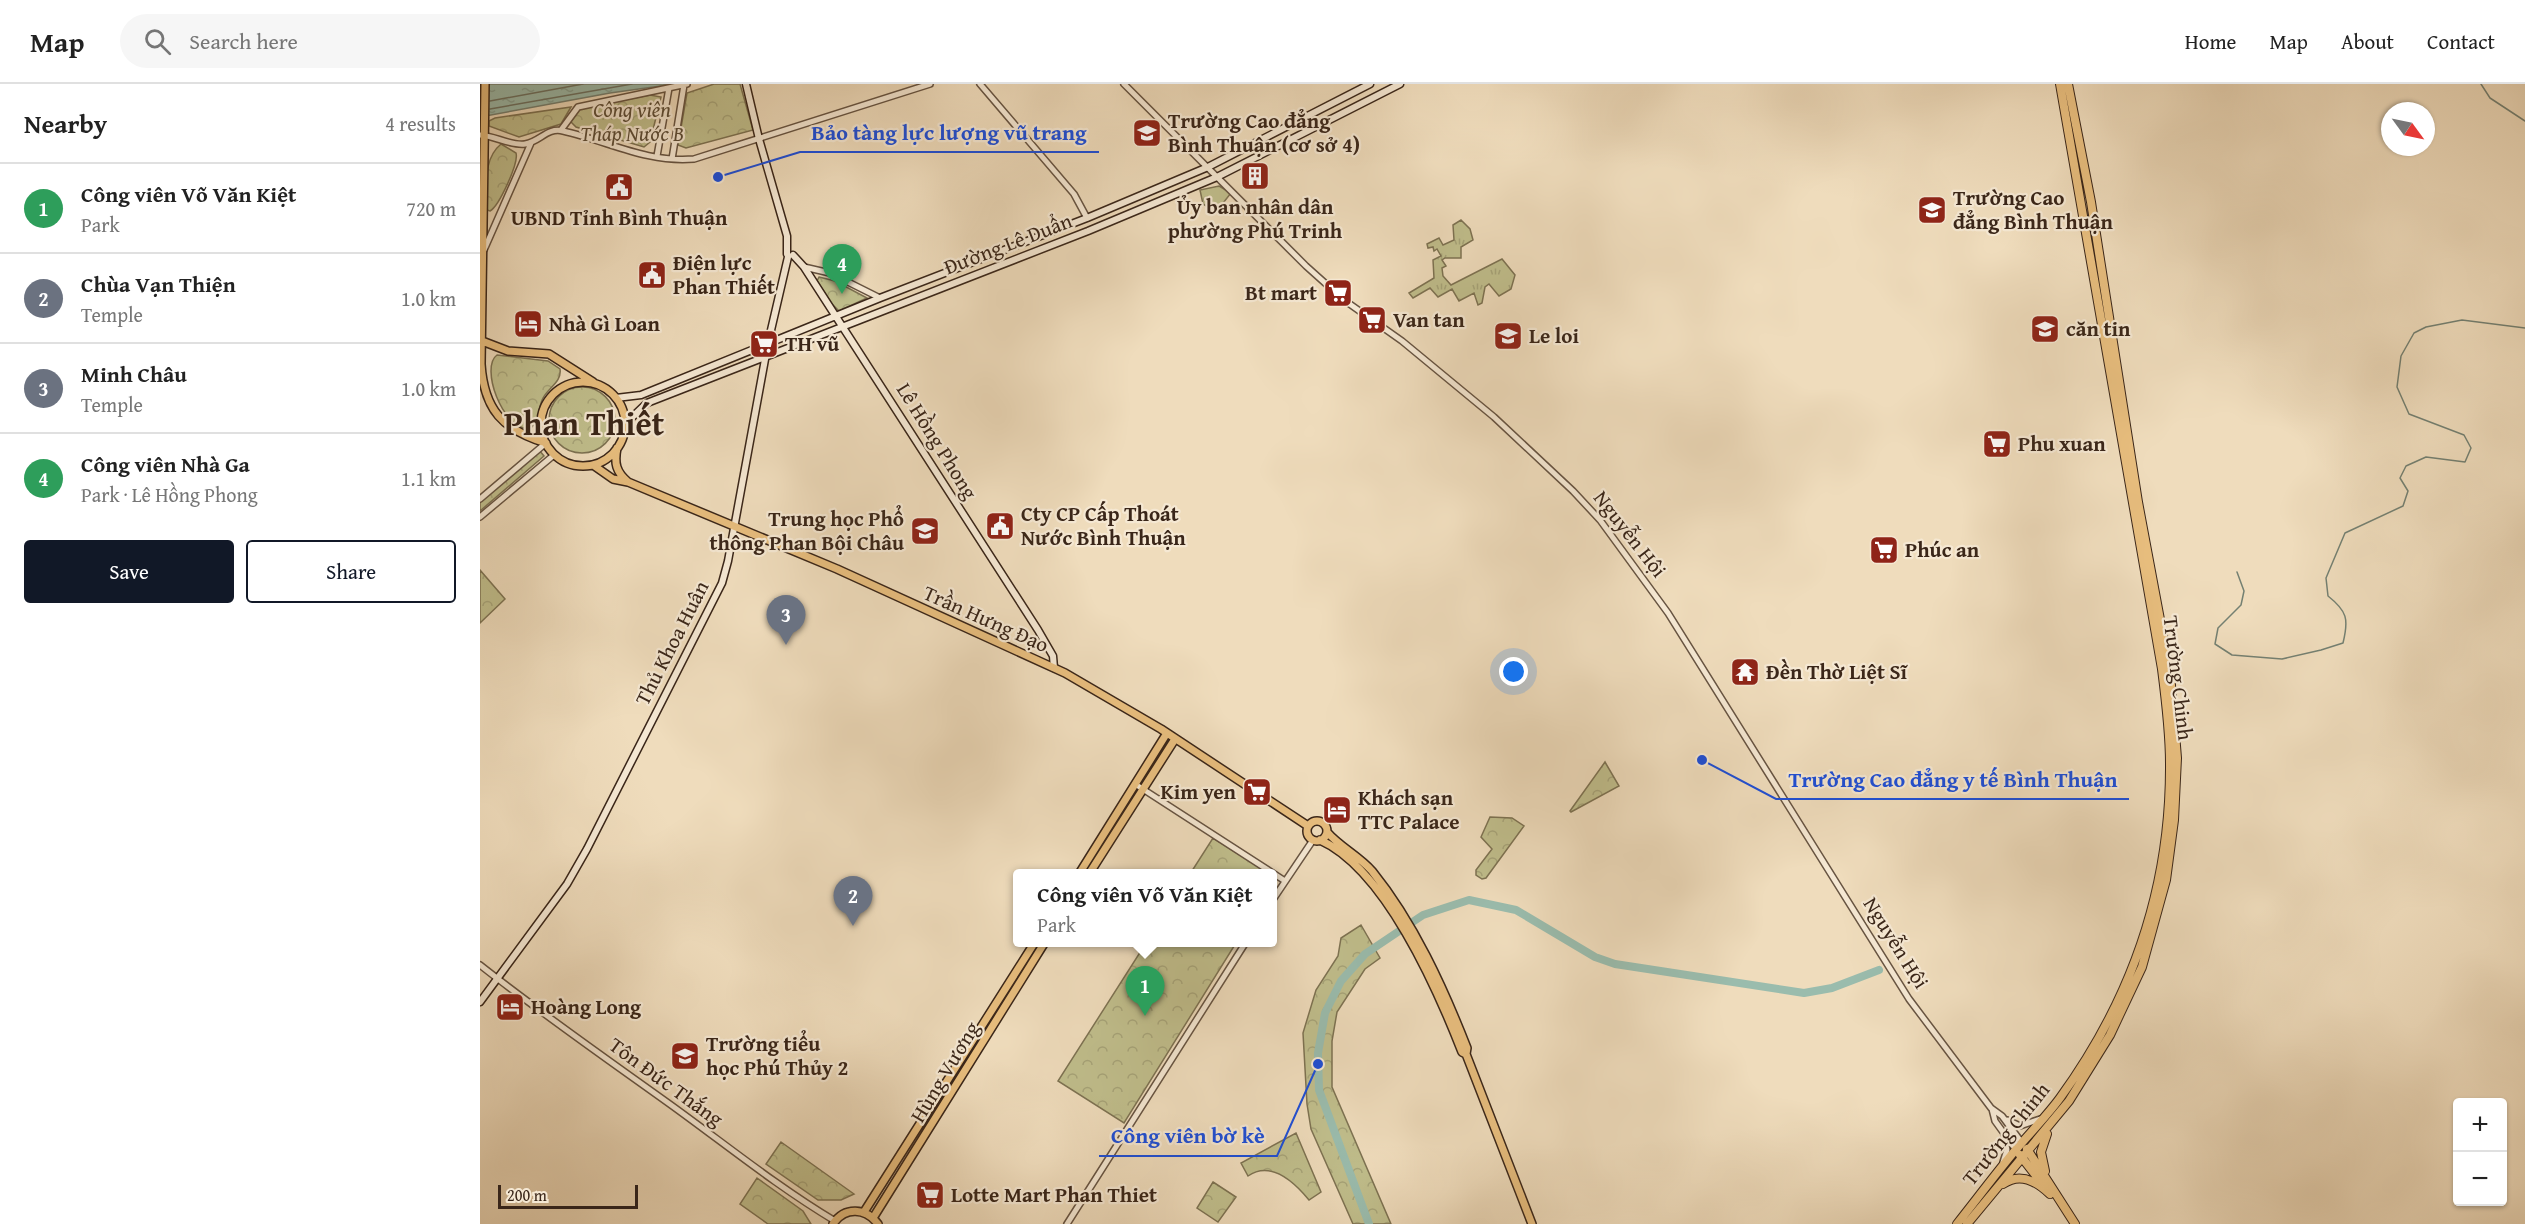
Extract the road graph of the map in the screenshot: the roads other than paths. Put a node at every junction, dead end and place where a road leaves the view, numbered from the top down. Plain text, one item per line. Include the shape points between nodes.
1 (485, 84) edge
2 (685, 84) edge
3 (747, 84) edge
4 (930, 84) edge
5 (980, 84) edge
6 (1124, 84) edge
7 (1370, 84) edge
8 (1400, 84) edge
9 (2060, 84) edge
10 (2068, 84) edge
11 (669, 88) junction
12 (1342, 98) junction
13 (1350, 110) junction
14 (561, 130) junction
15 (482, 136) edge
16 (759, 139) junction
17 (531, 143) junction
18 (657, 156) junction
19 (672, 159) junction
20 (1208, 167) junction
21 (1217, 177) junction
22 (1087, 218) junction
23 (1091, 230) junction
24 (789, 254) junction
25 (483, 255) junction
26 (804, 267) junction
27 (880, 298) junction
28 (836, 316) junction
29 (843, 326) junction
30 (482, 341) junction
31 (768, 343) junction
32 (766, 355) junction
33 (595, 383) junction
34 (616, 398) junction
35 (625, 424) junction
36 (546, 443) junction
37 (617, 448) junction
38 (554, 455) junction
39 (593, 465) junction
40 (628, 482) junction
41 (480, 499) edge
42 (480, 517) edge
43 (734, 527) junction
44 (2152, 596) junction
45 (1054, 668) junction
46 (1167, 733) junction
47 (1175, 739) junction
48 (1135, 784) junction
49 (1144, 790) junction
50 (1308, 826) junction
51 (1327, 832) junction
52 (1317, 840) junction
53 (1082, 869) edge
54 (1092, 869) edge
55 (1266, 869) edge
56 (1277, 876) edge
57 (1285, 881) junction
58 (1277, 893) edge
59 (1396, 912) junction
60 (1032, 947) edge
61 (1042, 947) edge
62 (1243, 947) edge
63 (480, 965) edge
64 (497, 978) junction
65 (480, 1002) edge
66 (1991, 1108) junction
67 (2002, 1116) junction
68 (2050, 1118) junction
69 (2003, 1132) junction
70 (2022, 1143) junction
71 (2016, 1150) junction
72 (2026, 1155) junction
73 (2000, 1168) junction
74 (2052, 1191) junction
75 (1990, 1195) junction
76 (864, 1212) junction
77 (875, 1221) edge
78 (834, 1222) edge
79 (1067, 1224) edge
80 (1532, 1224) edge
81 (1957, 1224) edge
82 (1967, 1224) edge
83 (2075, 1224) edge

1 - 15 main road
2 - 11 street
2 - 19 street
3 - 16 main road, Lê Hồng Phong
4 - 16 street
5 - 22 street via 1074,194
6 - 20 street, Nguyễn Hội
7 - 12 main road, Đường Lê Duẩn
8 - 13 main road, Đường Lê Duẩn
9 - 44 highway, Trường Chinh
10 - 44 highway, Trường Chinh via 2091,202
11 - 14 street via 578,107
11 - 18 street
12 - 13 main road
12 - 20 main road, Đường Lê Duẩn
13 - 21 main road, Đường Lê Duẩn
14 - 17 street via 548,132
14 - 18 street via 624,151
15 - 17 street via 522,145
15 - 25 main road
16 - 19 street via 694,159
16 - 24 main road, Lê Hồng Phong
17 - 25 street
18 - 19 street
20 - 21 street, Nguyễn Hội
20 - 22 main road, Đường Lê Duẩn
21 - 23 main road, Đường Lê Duẩn
21 - 66 street, Nguyễn Hội via 1313,273 1494,417 1600,520 1668,613 1881,957
22 - 23 main road
22 - 27 main road, Đường Lê Duẩn
23 - 29 main road, Đường Lê Duẩn
24 - 26 main road, Lê Hồng Phong
24 - 31 main road, Thủ Khoa Huân
25 - 30 main road
26 - 27 street via 830,273
26 - 28 main road, Lê Hồng Phong
27 - 28 main road, Đường Lê Duẩn
28 - 29 main road, Lê Hồng Phong
28 - 31 main road, Đường Lê Duẩn
29 - 32 main road, Đường Lê Duẩn
29 - 45 main road, Lê Hồng Phong via 1038,630 1053,656
30 - 33 main road via 508,351 549,354
30 - 36 main road via 483,387 494,412 520,434
31 - 32 main road, Thủ Khoa Huân
31 - 34 main road, Đường Lê Duẩn via 641,394
32 - 35 main road, Đường Lê Duẩn via 647,403
32 - 43 main road, Thủ Khoa Huân
33 - 34 main road
33 - 36 main road via 578,382 554,394 542,417
34 - 35 main road
35 - 37 main road
36 - 38 main road
36 - 41 street
37 - 39 main road via 607,459
37 - 40 main road via 616,465
38 - 39 main road via 573,464
38 - 42 street
39 - 40 main road, Trần Hưng Đạo via 613,479
40 - 43 main road, Trần Hưng Đạo
43 - 45 main road, Trần Hưng Đạo via 837,569
43 - 64 main road, Thủ Khoa Huân via 722,583 598,829 567,884
44 - 68 highway, Trường Chinh via 2170,673 2176,758 2174,830 2166,880 2134,987 2094,1063
45 - 46 main road, Trần Hưng Đạo
46 - 47 main road, Trần Hưng Đạo
46 - 48 main road
47 - 49 main road
47 - 50 main road, Trần Hưng Đạo
48 - 49 street
48 - 53 main road
49 - 54 main road
49 - 55 street
50 - 51 main road via 1322,822
50 - 52 main road via 1307,833
51 - 52 main road
51 - 59 main road via 1371,870
52 - 57 street
52 - 59 main road via 1329,844 1367,877
56 - 57 street
57 - 58 street
59 - 80 main road via 1416,945 1466,1054
60 - 76 main road, Hùng Vương
61 - 77 main road, Hùng Vương
62 - 79 street
63 - 64 street, Tôn Đức Thắng
64 - 65 main road, Thủ Khoa Huân
64 - 78 street, Tôn Đức Thắng
66 - 67 street, Nguyễn Hội
66 - 69 street, Nguyễn Hội
67 - 68 street via 2020,1126
67 - 70 street, Nguyễn Hội
68 - 70 highway, Trường Chinh
68 - 72 highway, Trường Chinh
68 - 74 highway via 2041,1159
69 - 71 street, Nguyễn Hội
69 - 73 street via 2007,1150
70 - 71 highway, Trường Chinh
70 - 72 highway, Nguyễn Hội
71 - 72 highway, Nguyễn Hội
71 - 73 highway, Trường Chinh
72 - 74 highway, Nguyễn Hội
72 - 75 highway, Trường Chinh
73 - 81 highway, Trường Chinh
74 - 75 highway via 2019,1178 2006,1182
74 - 83 highway, Nguyễn Hội
75 - 82 highway, Trường Chinh
76 - 77 main road
76 - 78 main road via 848,1211

